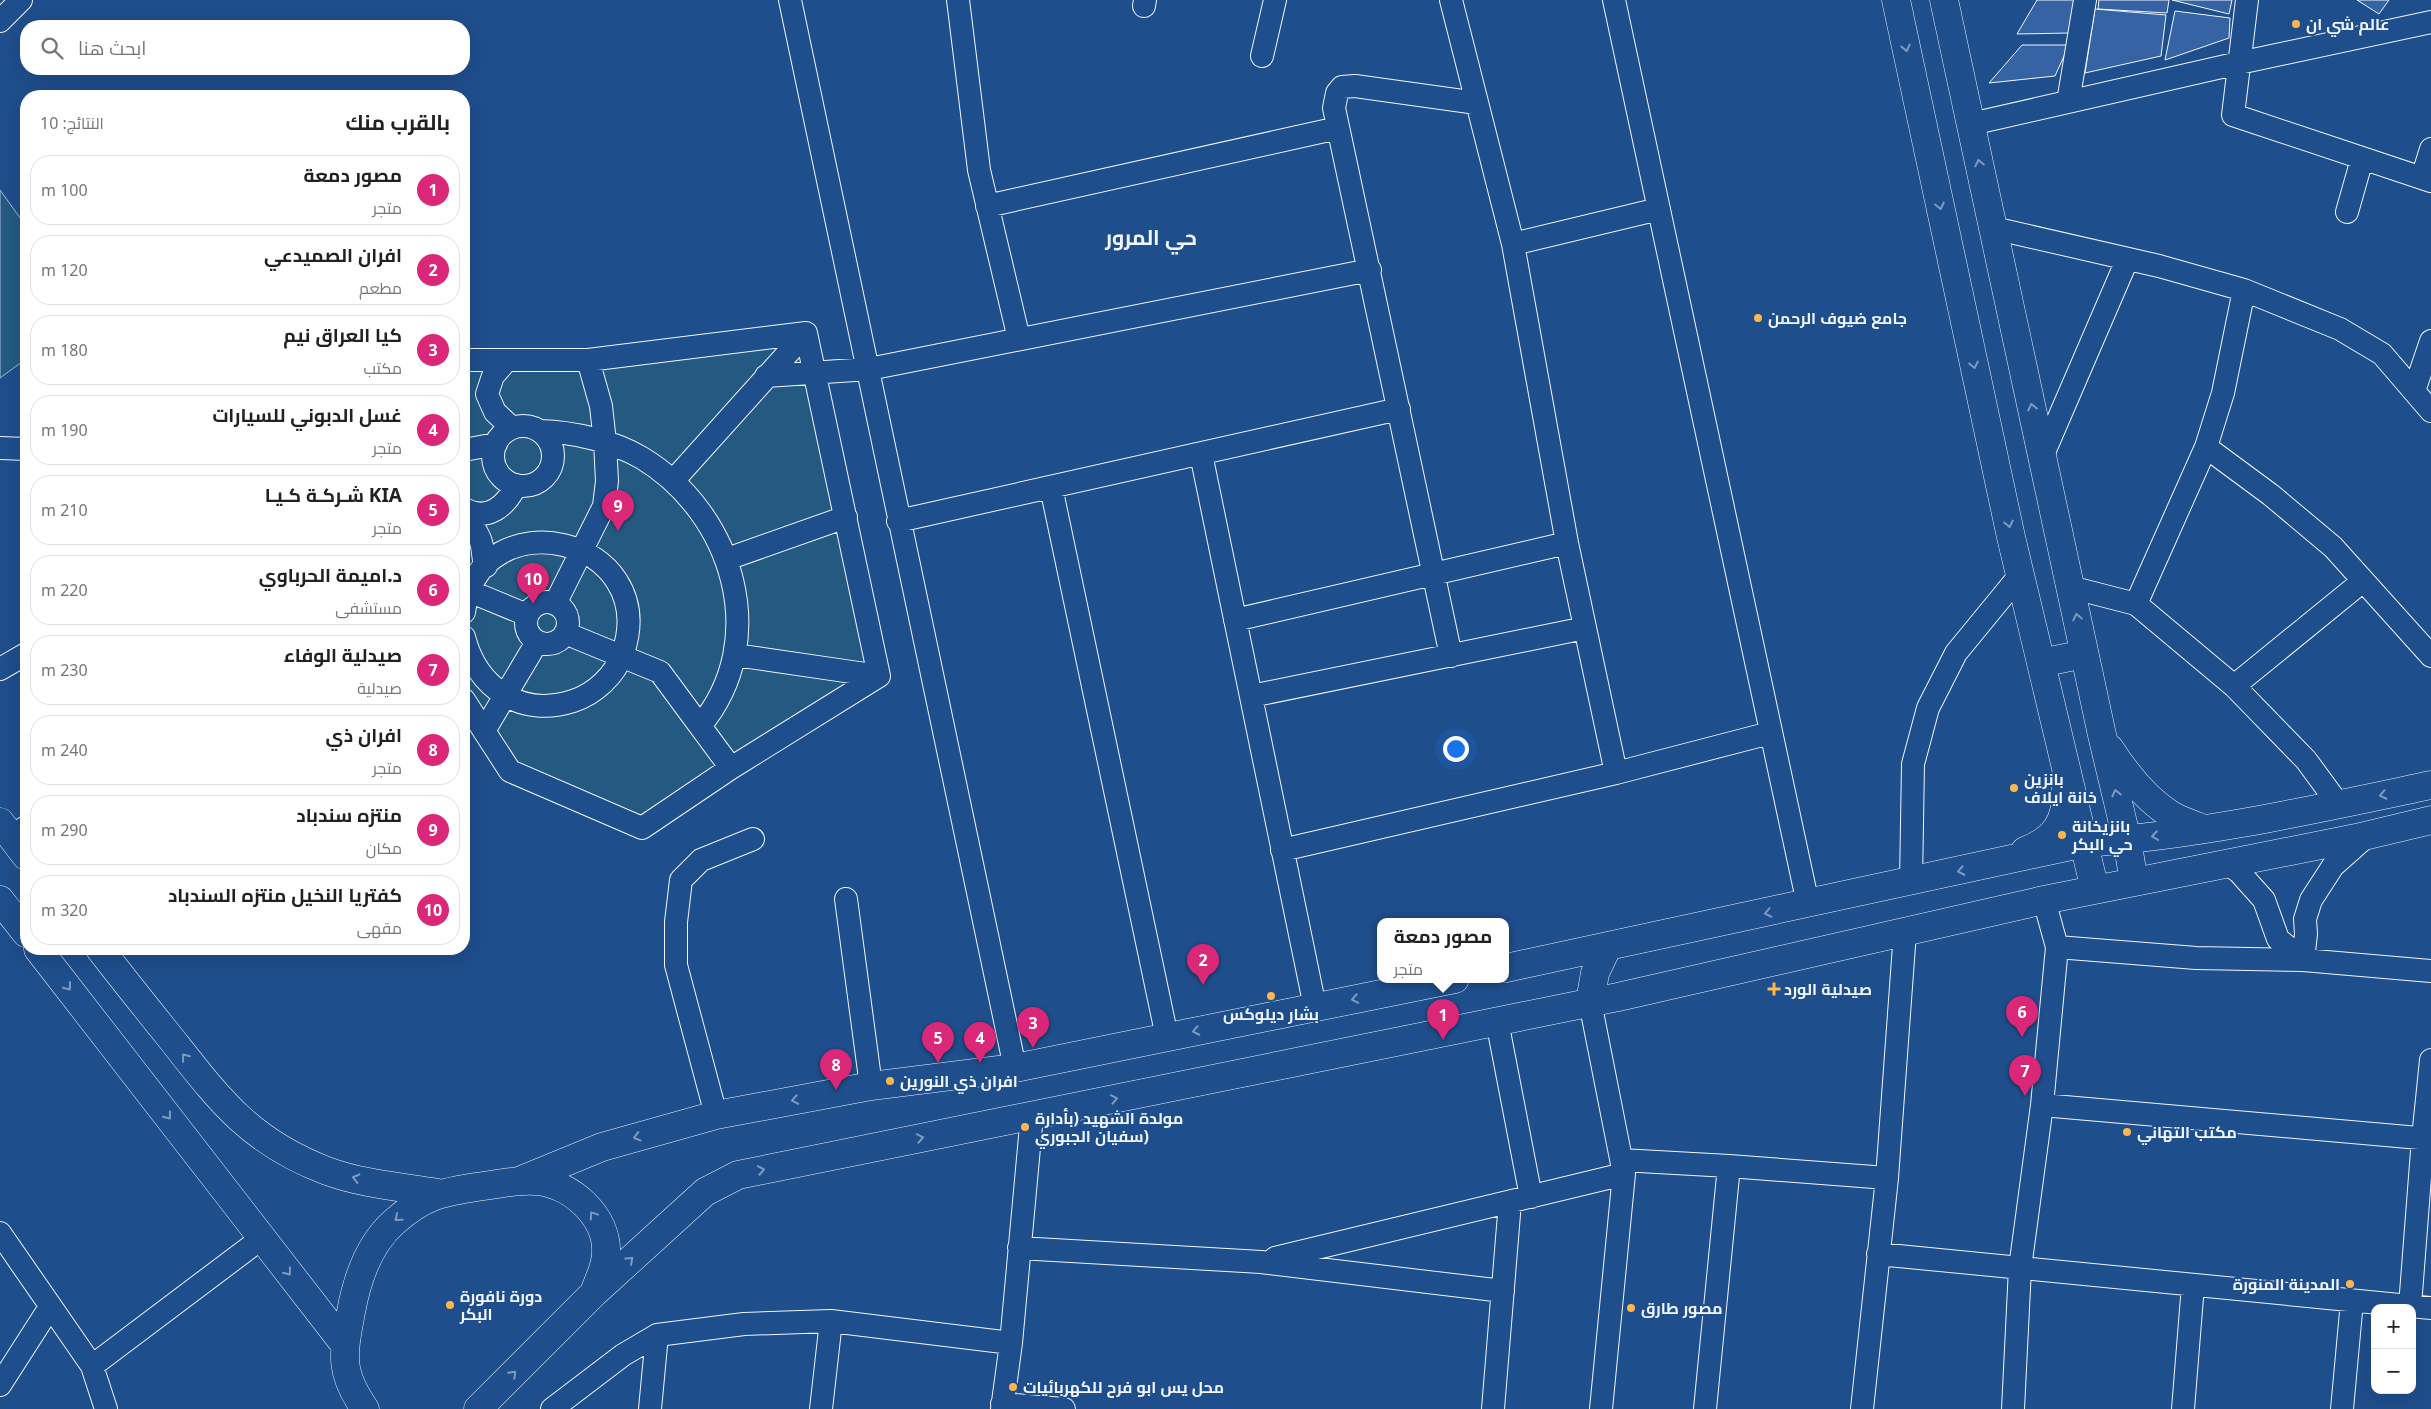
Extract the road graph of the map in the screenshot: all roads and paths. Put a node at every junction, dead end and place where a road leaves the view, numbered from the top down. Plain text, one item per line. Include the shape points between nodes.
1 (22, 0) edge
2 (790, 0) edge
3 (958, 0) edge
4 (1275, 0) edge
5 (1451, 0) edge
6 (1614, 0) edge
7 (1896, 0) edge
8 (1944, 0) edge
9 (2085, 0) edge
10 (2247, 0) edge
11 (0, 21) edge
12 (2431, 22) edge
13 (1262, 56) dead end
14 (2239, 63) junction
15 (2068, 102) junction
16 (1477, 103) junction
17 (1971, 124) junction
18 (1338, 128) junction
19 (2431, 148) edge
20 (2362, 159) junction
21 (2426, 179) edge
22 (987, 206) junction
23 (1659, 209) junction
24 (2347, 212) dead end
25 (1993, 228) junction
26 (1513, 244) junction
27 (2127, 260) junction
28 (1370, 270) junction
29 (2244, 290) junction
30 (806, 333) junction
31 (1019, 339) junction
32 (2431, 341) edge
33 (470, 360) edge
34 (588, 360) junction
35 (506, 361) junction
36 (869, 369) junction
37 (814, 373) junction
38 (766, 376) junction
39 (2414, 391) junction
40 (1399, 409) junction
41 (2431, 411) edge
42 (540, 431) junction
43 (504, 436) junction
44 (606, 442) junction
45 (2206, 447) junction
46 (0, 448) edge
47 (470, 448) edge
48 (20, 450) edge
49 (1201, 454) junction
50 (2042, 457) junction
51 (673, 481) junction
52 (516, 485) junction
53 (1051, 487) junction
54 (470, 511) edge
55 (846, 517) junction
56 (470, 521) edge
57 (898, 521) junction
58 (1567, 543) junction
59 (582, 550) junction
60 (727, 559) junction
61 (486, 566) junction
62 (1434, 573) junction
63 (2020, 575) junction
64 (2363, 581) junction
65 (2070, 588) junction
66 (470, 594) edge
67 (470, 602) edge
68 (555, 604) junction
69 (2136, 604) junction
70 (527, 615) junction
71 (1235, 620) junction
72 (1585, 628) junction
73 (565, 633) junction
74 (538, 642) junction
75 (2084, 654) junction
76 (470, 655) edge
77 (735, 655) junction
78 (1451, 656) junction
79 (2431, 656) edge
80 (20, 657) edge
81 (621, 658) junction
82 (2041, 663) junction
83 (0, 668) edge
84 (879, 676) junction
85 (2234, 686) junction
86 (505, 696) junction
87 (1251, 696) junction
88 (470, 709) edge
89 (700, 726) junction
90 (484, 731) junction
91 (1770, 733) junction
92 (2102, 735) junction
93 (2065, 765) junction
94 (731, 768) junction
95 (1616, 773) junction
96 (2431, 785) edge
97 (2339, 805) junction
98 (2431, 820) edge
99 (2204, 828) junction
100 (2369, 834) junction
101 (753, 839) dead end
102 (2127, 840) junction
103 (2084, 843) junction
104 (1282, 850) junction
105 (2226, 863) junction
106 (1996, 864) junction
107 (1911, 882) junction
108 (2134, 882) junction
109 (2095, 890) junction
110 (846, 899) dead end
111 (0, 900) edge
112 (2044, 900) junction
113 (1808, 904) junction
114 (20, 925) edge
115 (1905, 932) junction
116 (2057, 947) junction
117 (1607, 948) junction
118 (43, 955) edge
119 (105, 955) edge
120 (2303, 960) junction
121 (1509, 967) edge
122 (2431, 971) edge
123 (1435, 983) edge
124 (1590, 1002) junction
125 (1315, 1007) junction
126 (1497, 1021) junction
127 (1167, 1037) junction
128 (2431, 1060) edge
129 (1015, 1068) junction
130 (871, 1086) junction
131 (2042, 1105) junction
132 (716, 1115) junction
133 (1032, 1115) junction
134 (2427, 1138) edge
135 (1729, 1166) junction
136 (1623, 1167) junction
137 (1887, 1178) junction
138 (519, 1181) junction
139 (438, 1193) junction
140 (1521, 1199) junction
141 (0, 1233) edge
142 (262, 1238) junction
143 (1019, 1248) junction
144 (1878, 1254) junction
145 (1262, 1262) junction
146 (2020, 1268) junction
147 (2193, 1285) junction
148 (1503, 1291) junction
149 (594, 1293) junction
150 (2352, 1301) junction
151 (50, 1307) junction
152 (2421, 1307) edge
153 (830, 1321) junction
154 (657, 1335) junction
155 (1011, 1343) junction
156 (345, 1345) junction
157 (92, 1366) junction
158 (0, 1385) edge
159 (356, 1402) edge
160 (1002, 1406) edge
161 (106, 1409) edge
162 (478, 1409) edge
163 (552, 1409) edge
164 (650, 1409) edge
165 (821, 1409) edge
166 (1064, 1409) edge
167 (1493, 1409) edge
168 (1601, 1409) edge
169 (1705, 1409) edge
170 (1862, 1409) edge
171 (2012, 1409) edge
172 (2184, 1409) edge
173 (2342, 1409) edge

1 - 11 street
2 - 36 street
3 - 22 street via 979,170
4 - 13 street
5 - 16 street
6 - 23 street
7 -> 63 main road
8 - 17 main road
9 - 15 street
10 - 14 street
12 - 14 street
14 - 15 street
14 - 20 street via 2232,115
15 - 17 street
16 - 18 street via 1355,86 1342,87 1337,93 1334,108
16 - 26 street
25 -> 17 main road
18 - 22 street
18 - 28 street
19 - 21 street
20 - 21 street
20 - 24 street
22 - 31 street
23 - 26 street
23 - 91 street
25 - 27 street
50 -> 25 main road
26 - 58 street
27 - 29 street
27 - 50 street
28 - 31 street
28 - 40 street
29 - 39 street via 2349,334 2382,354
29 - 45 street via 2223,393
30 - 34 street
30 - 37 street
30 - 38 street
31 - 36 street
32 - 39 street
33 - 35 street
34 - 35 street
34 - 44 street via 601,406
35 - 43 street via 493,376 487,394
36 - 37 street
36 - 57 street
37 - 38 street
37 - 55 street
38 - 51 street
39 - 41 street
40 - 49 street
40 - 62 street
42 - 43 street via 526,426
42 - 44 street
42 - 52 street via 553,450 552,465 538,482
43 - 47 street
43 - 52 street via 494,451 495,466 503,478
44 - 51 street via 641,458
44 - 59 street via 604,506
45 - 64 street via 2333,547
45 - 69 street
46 - 48 street
49 - 53 street
49 - 71 street
50 - 65 main road
51 - 60 street via 694,502 715,532
52 - 54 street via 499,509 489,513
53 - 57 street
53 - 127 street
55 - 60 street
55 - 84 street
56 - 61 street via 481,540
57 - 129 street
58 - 62 street
58 - 72 street
59 - 61 street via 568,544 538,541 510,549
59 - 68 street
59 - 81 street via 607,568 623,596 628,627
60 - 77 street via 737,608
61 - 66 street
62 - 71 street
62 - 78 street
63 - 82 main road
63 - 107 street via 1956,653 1928,708 1914,764
64 - 79 street
64 - 85 street
65 - 69 street
75 -> 65 main road
67 - 70 street
68 - 70 street via 539,604
68 - 73 street via 566,616 568,625
69 - 85 street
70 - 74 street via 527,630
71 - 87 street
72 - 78 street
72 - 95 street
73 - 74 street via 553,643
73 - 81 street
74 - 86 street
75 - 82 main road
75 - 92 main road
76 - 86 street via 482,676
77 - 84 street
77 - 89 street via 715,705
78 - 87 street
80 - 83 street
81 - 86 street via 604,682 579,700 542,706
81 - 89 street via 660,672
82 - 93 main road
84 - 94 street
85 - 97 street via 2306,760
86 - 90 street
87 - 104 street
88 - 90 street
89 - 94 street
90 - 94 street via 510,771 642,828
91 - 95 street
91 - 113 street
92 - 99 main road via 2121,766 2154,802 2173,815
102 -> 92 main road
93 - 103 main road
93 - 106 main road via 2066,804 2062,821 2054,833 2039,845
95 - 104 street
96 -> 97 main road
97 - 99 main road
98 - 100 main road
99 -> 102 main road
100 - 105 main road
100 - 120 street via 2333,866 2311,900 2305,919
101 - 132 street via 701,860 681,880 676,922 676,965
102 - 103 main road
102 - 108 main road
103 - 106 main road
103 - 109 main road
104 - 125 street
105 - 108 main road
105 - 120 street via 2240,872 2264,900 2278,939
106 -> 107 main road
107 - 113 main road
108 - 109 main road
109 - 112 main road
110 - 130 street
111 - 114 main road
112 - 115 main road
112 - 116 street
113 -> 117 main road
115 - 124 main road
115 - 137 street
116 - 120 street via 2196,958
116 - 131 street
117 - 121 main road
117 - 124 main road via 1595,973
118 -> 142 main road
139 -> 119 main road via 328,1172 270,1143 220,1101
120 - 122 street
123 -> 125 main road
124 - 126 main road
124 - 136 street
125 -> 127 main road
133 -> 126 main road
126 - 140 street
127 - 129 main road
128 - 134 street
129 - 130 main road
130 -> 132 main road
131 - 134 street
131 - 146 street
132 -> 138 main road via 602,1147
133 - 143 street
149 -> 133 main road via 705,1192 738,1175
134 - 152 street
135 - 136 street
135 - 137 street
135 - 169 street
136 - 140 street
136 - 168 street
137 - 144 street
138 - 139 main road
149 -> 138 main road via 606,1253 596,1219 585,1204 555,1184
139 -> 156 main road via 392,1223 375,1244 362,1268 354,1294
140 - 145 street
140 - 148 street
141 - 151 street
142 -> 156 main road
142 - 157 street
143 - 145 street
143 - 155 street
144 - 146 street
144 - 170 street
145 - 148 street
146 - 147 street
146 - 171 street
147 - 150 street
147 - 172 street
148 - 167 street
162 -> 149 main road
150 - 152 street
150 - 173 street
151 - 157 street
151 - 158 street
153 - 154 street via 744,1324
153 - 155 street
153 - 165 street
154 - 163 street via 623,1355
154 - 164 street
155 - 160 street
156 - 159 main road via 345,1372
157 - 161 street
160 - 166 street

